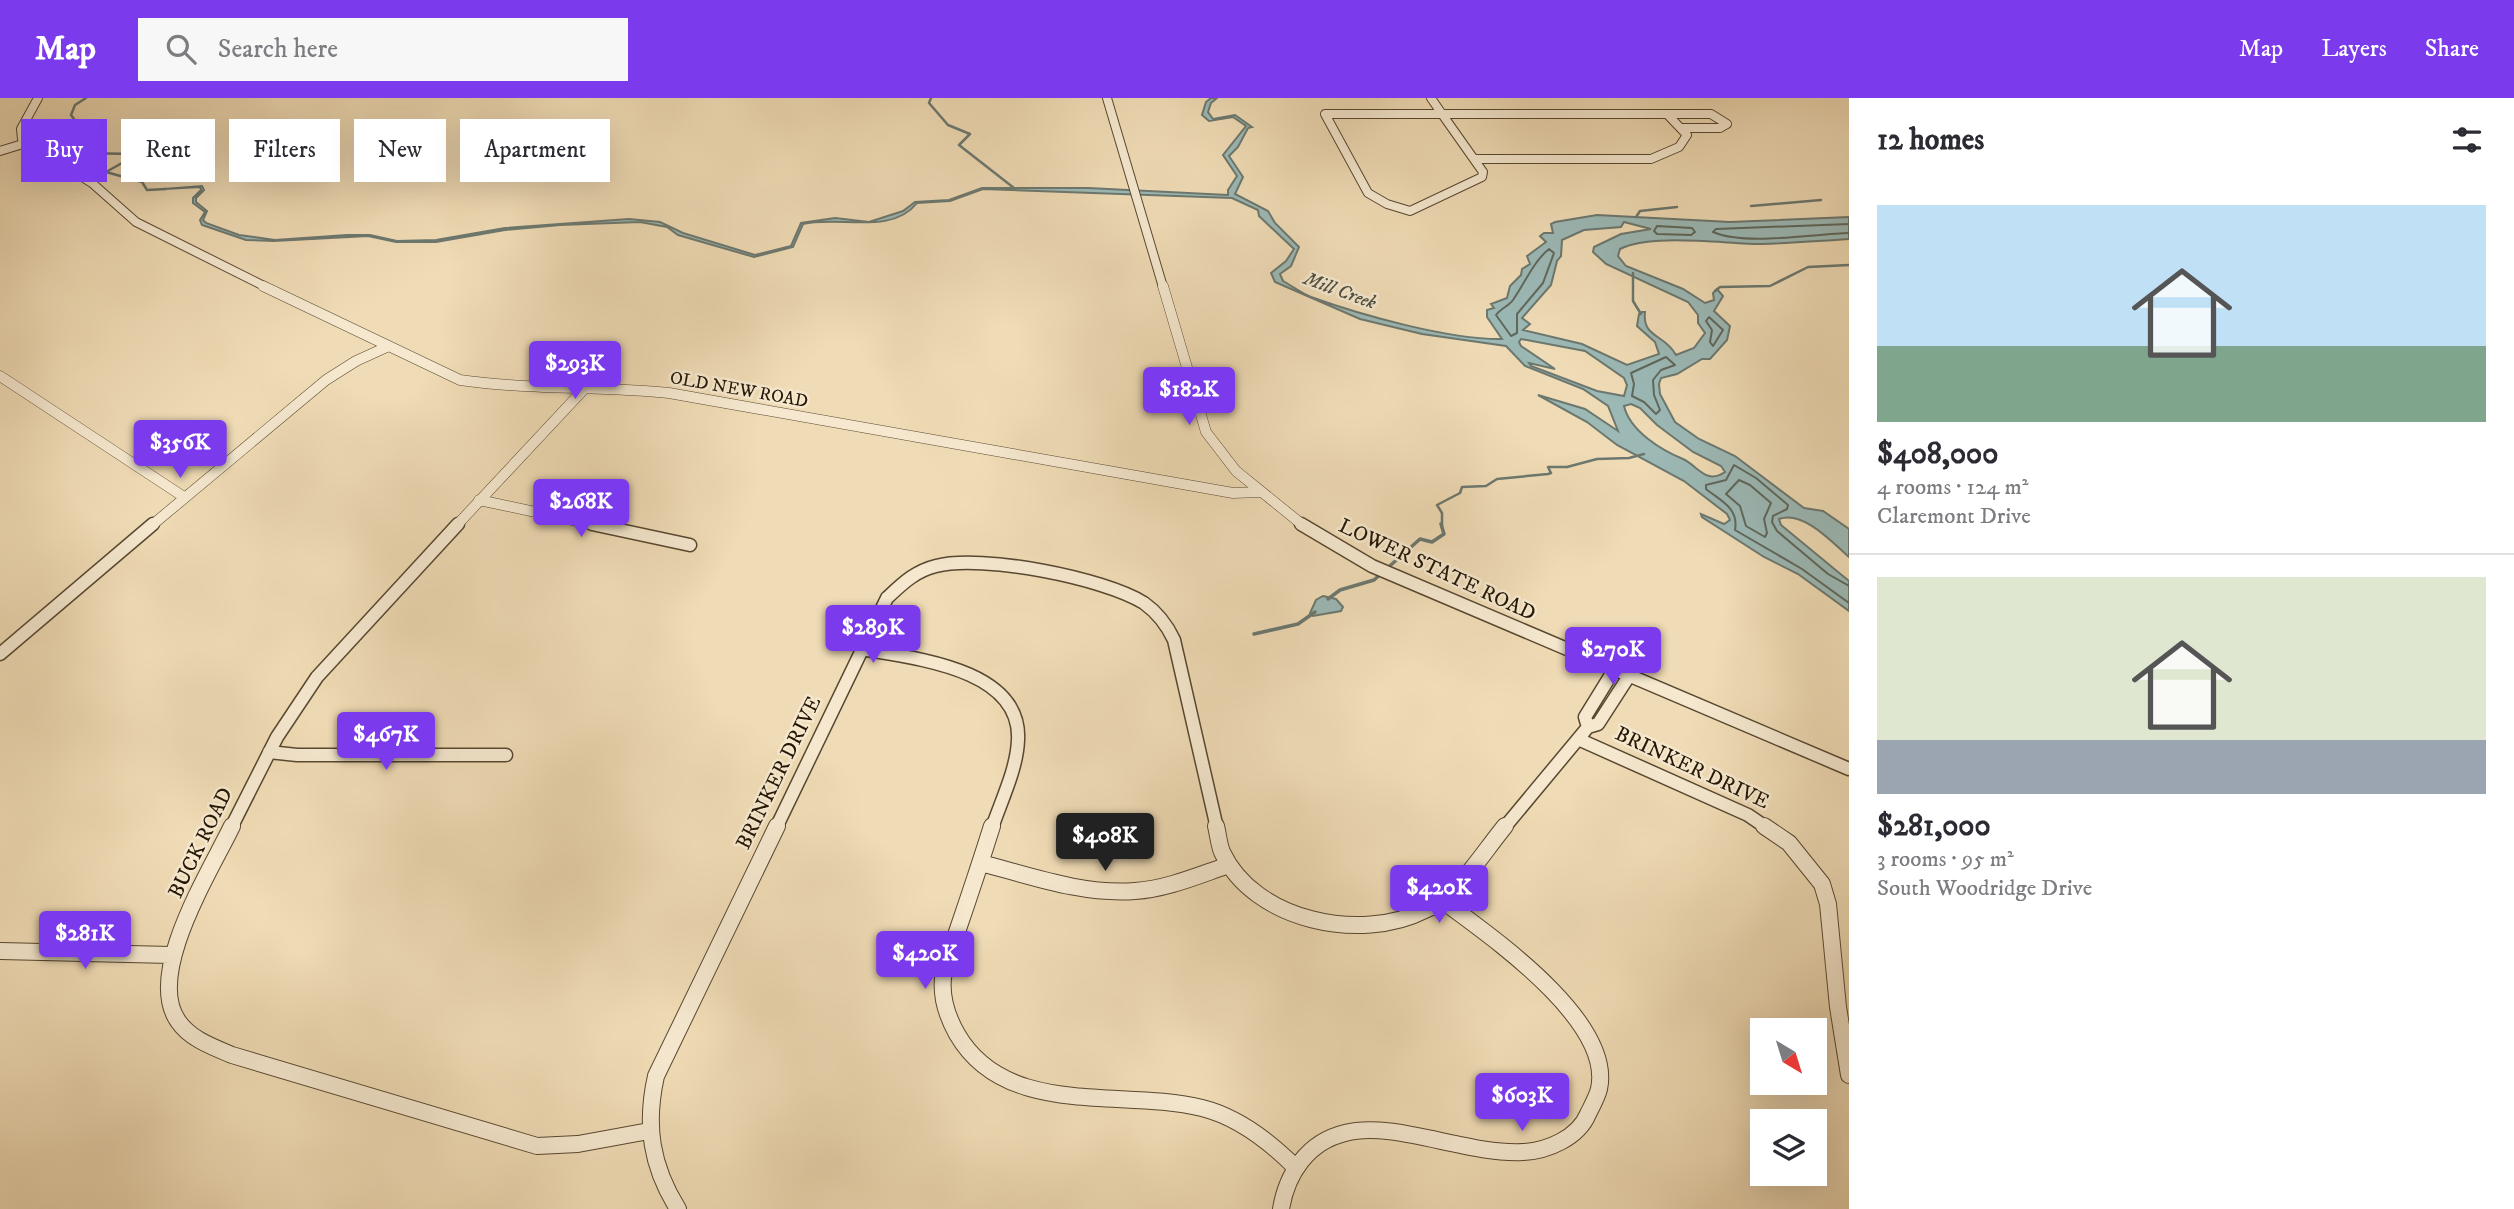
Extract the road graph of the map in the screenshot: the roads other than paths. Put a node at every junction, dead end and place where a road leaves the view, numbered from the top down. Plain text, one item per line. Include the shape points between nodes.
1 (38, 98) edge
2 (1107, 98) edge
3 (1432, 98) edge
4 (1442, 113) junction
5 (1667, 114) junction
6 (27, 119) edge
7 (1682, 128) junction
8 (21, 144) edge
9 (0, 150) edge
10 (1474, 159) junction
11 (90, 182) edge
12 (389, 346) junction
13 (0, 376) edge
14 (586, 387) junction
15 (1261, 492) junction
16 (184, 498) junction
17 (479, 500) junction
18 (690, 545) dead end
19 (861, 649) junction
20 (0, 654) edge
21 (1614, 670) junction
22 (1629, 676) junction
23 (1583, 733) junction
24 (269, 752) junction
25 (506, 755) dead end
26 (1849, 769) edge
27 (981, 863) junction
28 (1229, 865) junction
29 (1443, 901) junction
30 (0, 951) edge
31 (171, 955) junction
32 (1849, 1075) edge
33 (649, 1130) junction
34 (1295, 1167) junction
35 (678, 1209) edge
36 (1281, 1209) edge

1 - 6 street
2 - 15 street, LOWER STATE ROAD via 1206,432 1229,465
3 - 4 street
4 - 5 street
4 - 10 street
4 - 10 street via 1325,114 1368,193 1403,210 1410,211 1482,177
5 - 7 street
5 - 7 street via 1711,114 1727,124
7 - 10 street via 1686,141 1651,159
8 - 9 street
11 - 12 street, OLD NEW ROAD via 152,232
12 - 14 street, OLD NEW ROAD via 468,382
12 - 16 street via 326,380
13 - 16 street
14 - 15 street, OLD NEW ROAD via 669,393 1233,494
14 - 17 street, BUCK ROAD
15 - 21 street, LOWER STATE ROAD via 1318,536 1372,566
16 - 20 street
17 - 18 street
17 - 24 street, BUCK ROAD via 328,664
19 - 27 street via 966,672 1008,703 1018,726 1018,744
19 - 28 street, BRINKER DRIVE via 892,590 939,565 999,564 1114,590 1141,601 1161,617 1174,640 1217,840
19 - 33 street, BRINKER DRIVE via 656,1076
21 - 22 street, LOWER STATE ROAD
21 - 23 street via 1585,717
22 - 23 street via 1598,724
22 - 26 street, LOWER STATE ROAD
23 - 29 street
23 - 32 street, BRINKER DRIVE via 1748,815 1783,838 1811,866 1828,904
24 - 25 street
24 - 31 street, BUCK ROAD
27 - 28 street via 1114,891 1157,888
27 - 34 street via 943,984 952,1026 975,1057 1001,1077 1047,1092 1182,1104 1223,1115 1262,1137
28 - 29 street via 1269,902 1291,914 1335,925 1399,922
29 - 34 street via 1572,1010 1586,1031 1599,1073 1591,1112 1568,1137 1525,1152 1348,1132 1322,1142
30 - 31 street
31 - 33 street, BUCK ROAD via 167,984 171,1008 184,1030 213,1049 537,1146 558,1147
33 - 35 street, BRINKER DRIVE via 658,1174
34 - 36 street

